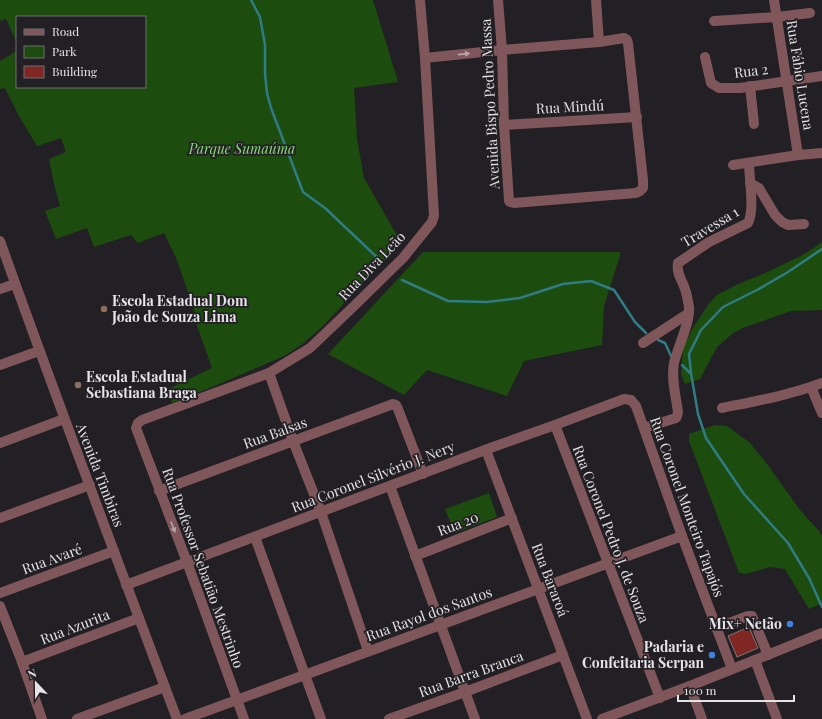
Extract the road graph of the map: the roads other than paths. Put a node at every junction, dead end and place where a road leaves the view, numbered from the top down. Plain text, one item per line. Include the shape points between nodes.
1 (420, 0) edge
2 (498, 0) edge
3 (596, 0) edge
4 (774, 0) edge
5 (810, 13) dead end
6 (777, 17) junction
7 (714, 21) dead end
8 (599, 42) junction
9 (502, 50) junction
10 (704, 57) dead end
11 (425, 58) junction
12 (822, 76) edge
13 (787, 81) junction
14 (750, 86) junction
15 (637, 117) junction
16 (754, 124) dead end
17 (504, 125) junction
18 (822, 153) edge
19 (798, 155) junction
20 (748, 163) junction
21 (733, 165) dead end
22 (750, 183) junction
23 (804, 224) dead end
24 (0, 240) edge
25 (15, 284) junction
26 (0, 290) edge
27 (689, 313) junction
28 (643, 343) dead end
29 (40, 351) junction
30 (0, 365) edge
31 (268, 373) junction
32 (822, 383) edge
33 (811, 387) junction
34 (631, 400) joint
35 (722, 408) dead end
36 (822, 413) edge
37 (64, 419) junction
38 (555, 426) junction
39 (136, 428) joint
40 (644, 428) junction
41 (293, 441) junction
42 (0, 443) edge
43 (486, 450) junction
44 (423, 474) junction
45 (90, 484) junction
46 (390, 486) junction
47 (159, 491) junction
48 (321, 512) junction
49 (0, 518) edge
50 (512, 518) junction
51 (682, 536) junction
52 (255, 537) junction
53 (114, 552) junction
54 (415, 556) junction
55 (187, 562) junction
56 (608, 564) junction
57 (126, 585) junction
58 (538, 589) junction
59 (0, 593) edge
60 (0, 606) edge
61 (139, 618) junction
62 (440, 625) junction
63 (716, 628) junction
64 (822, 633) edge
65 (368, 651) junction
66 (563, 654) junction
67 (768, 655) junction
68 (754, 660) junction
69 (22, 662) junction
70 (732, 669) junction
71 (305, 675) junction
72 (690, 686) junction
73 (165, 687) junction
74 (465, 692) junction
75 (660, 698) junction
76 (237, 700) junction
77 (624, 715) edge
78 (42, 719) edge
79 (77, 719) edge
80 (177, 719) edge
81 (185, 719) edge
82 (244, 719) edge
83 (321, 719) edge
84 (389, 719) edge
85 (475, 719) edge
86 (587, 719) edge
87 (602, 719) edge
88 (702, 719) edge
89 (777, 719) edge

1 - 11 street, Rua Diva Leão
2 - 9 street, Avenida Bispo Pedro Massa
3 - 8 street
4 - 6 street, Rua Fábio Lucena
5 - 6 street
6 - 7 street
6 - 13 street, Rua Fábio Lucena
8 - 9 street
8 - 15 street via 624,38 627,40
11 -> 9 street
9 - 17 street, Avenida Bispo Pedro Massa
10 - 14 street, Rua 2 via 711,83 719,88
11 - 31 street, Rua Diva Leão via 434,216 432,222 403,258 310,348
12 - 13 street, Rua 2
13 - 14 street, Rua 2
13 - 19 street, Rua Fábio Lucena
14 - 16 street
15 - 17 street, Rua Mindú
15 - 17 street, Avenida Bispo Pedro Massa via 643,180 643,188 640,191 514,203 508,199
18 - 19 street
19 - 20 street
20 - 21 street
20 - 22 street, Travessa 1
22 - 23 street via 759,188 782,222 788,225
22 - 27 street, Travessa 1 via 752,208 748,223 709,242 678,263
24 - 25 street, Avenida Timbiras
25 - 26 street
25 - 29 street, Avenida Timbiras
27 - 28 street
27 - 40 street, Travessa 1 via 674,364 677,416
29 - 30 street
29 - 37 street, Avenida Timbiras
31 - 39 street, Rua Diva Leão via 142,420
31 - 41 street
32 - 33 street
33 - 35 street
33 - 36 street
34 - 38 street, Rua Coronel Silvério J. Nery via 624,399
34 - 40 street, Rua Coronel Monteiro Tapajós via 636,406
37 - 42 street
37 - 45 street, Avenida Timbiras
38 - 43 street, Rua Coronel Silvério J. Nery
38 - 56 street, Rua Coronel Pedro J. de Souza
39 - 47 street, Rua Professor Sebatião Mestrinho
40 - 51 street, Rua Coronel Monteiro Tapajós
41 - 44 street, Rua Balsas via 393,404 398,409
41 - 47 street, Rua Balsas
41 - 48 street
43 - 44 street, Rua Coronel Silvério J. Nery
43 - 50 street, Rua Bararoá
44 - 46 street, Rua Coronel Silvério J. Nery
45 - 49 street
45 - 53 street, Avenida Timbiras
46 - 48 street, Rua Coronel Silvério J. Nery
46 - 54 street
47 -> 55 street, Rua Professor Sebatião Mestrinho
48 - 52 street, Rua Coronel Silvério J. Nery
48 - 65 street
50 - 54 street, Rua 20
50 - 58 street, Rua Bararoá
51 - 56 street, Rua Rayol dos Santos
51 - 63 street, Rua Coronel Monteiro Tapajós
52 - 55 street, Rua Coronel Silvério J. Nery
52 - 71 street
53 - 57 street, Avenida Timbiras
53 - 59 street, Rua Avaré
54 - 62 street
55 - 57 street, Rua Coronel Silvério J. Nery
55 - 76 street, Rua Professor Sebatião Mestrinho
56 - 58 street, Rua Rayol dos Santos
56 - 75 street, Rua Coronel Pedro J. de Souza
57 - 61 street, Avenida Timbiras
58 - 62 street, Rua Rayol dos Santos
58 - 66 street, Rua Bararoá
60 - 69 street
61 - 69 street, Rua Azurita
61 - 73 street, Avenida Timbiras
62 - 65 street, Rua Rayol dos Santos
62 - 74 street
63 - 67 street via 752,616
63 - 70 street, Rua Coronel Monteiro Tapajós
64 - 67 street
65 - 71 street, Rua Rayol dos Santos
66 - 74 street, Rua Barra Branca
66 - 86 street, Rua Bararoá
67 - 68 street
68 - 70 street
68 - 89 street
69 - 78 street
70 - 72 street
71 - 76 street, Rua Rayol dos Santos
71 - 83 street
72 - 75 street
72 - 88 street
73 - 79 street
73 - 80 street, Avenida Timbiras
74 - 84 street, Rua Barra Branca
74 - 85 street
75 - 77 street
76 - 81 street, Rua Rayol dos Santos
76 - 82 street, Rua Professor Sebatião Mestrinho
77 - 87 street

